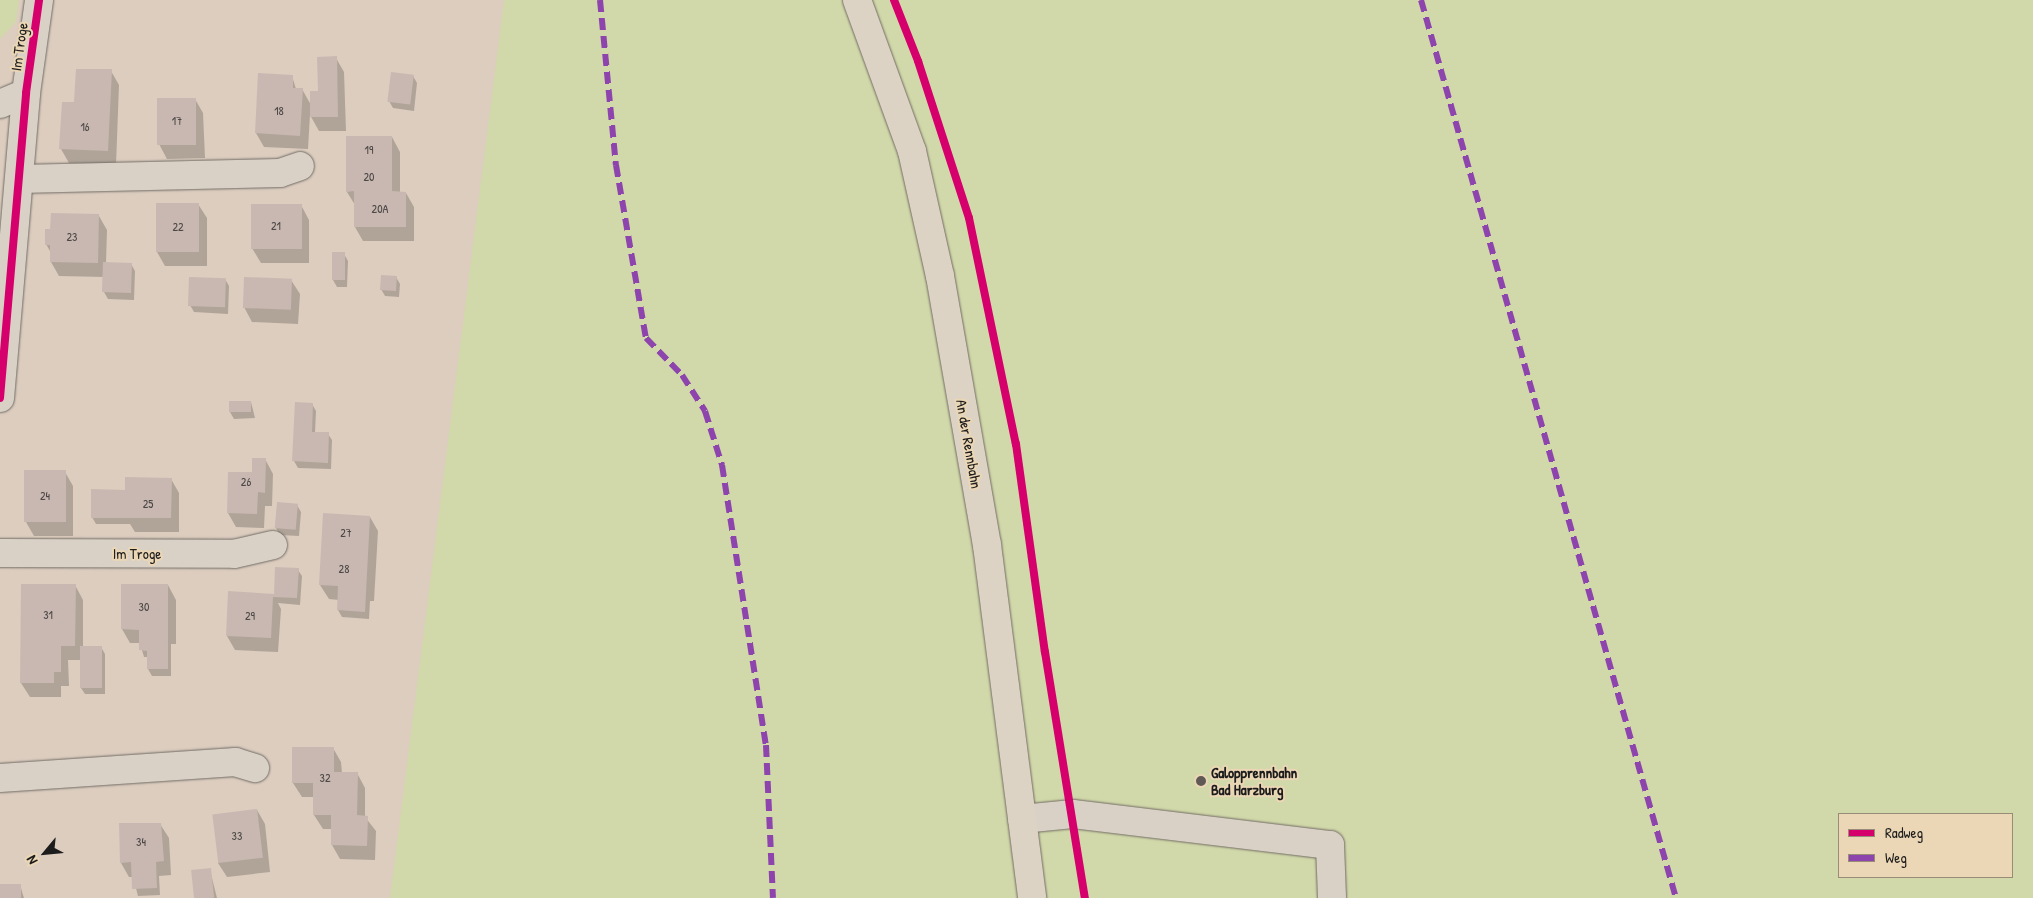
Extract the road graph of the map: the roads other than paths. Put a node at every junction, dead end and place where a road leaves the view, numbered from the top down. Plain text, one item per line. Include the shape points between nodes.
1 (39, 0) edge
2 (857, 0) edge
3 (26, 93) junction
4 (0, 104) edge
5 (300, 166) dead end
6 (19, 179) junction
7 (0, 398) edge
8 (273, 545) dead end
9 (0, 554) edge
10 (256, 768) dead end
11 (0, 778) edge
12 (1022, 819) junction
13 (1032, 898) edge
14 (1332, 898) edge

1 - 3 street, Im Troge
2 - 12 main road, An der Rennbahn via 912,151 940,276 987,545
3 - 4 street, Im Troge
3 - 6 street, Im Troge
5 - 6 street via 280,173
6 - 7 street, Im Troge
8 - 9 street, Im Troge via 234,554
10 - 11 street via 235,762
12 - 13 main road, An der Rennbahn
12 - 14 street via 1073,814 1330,845

